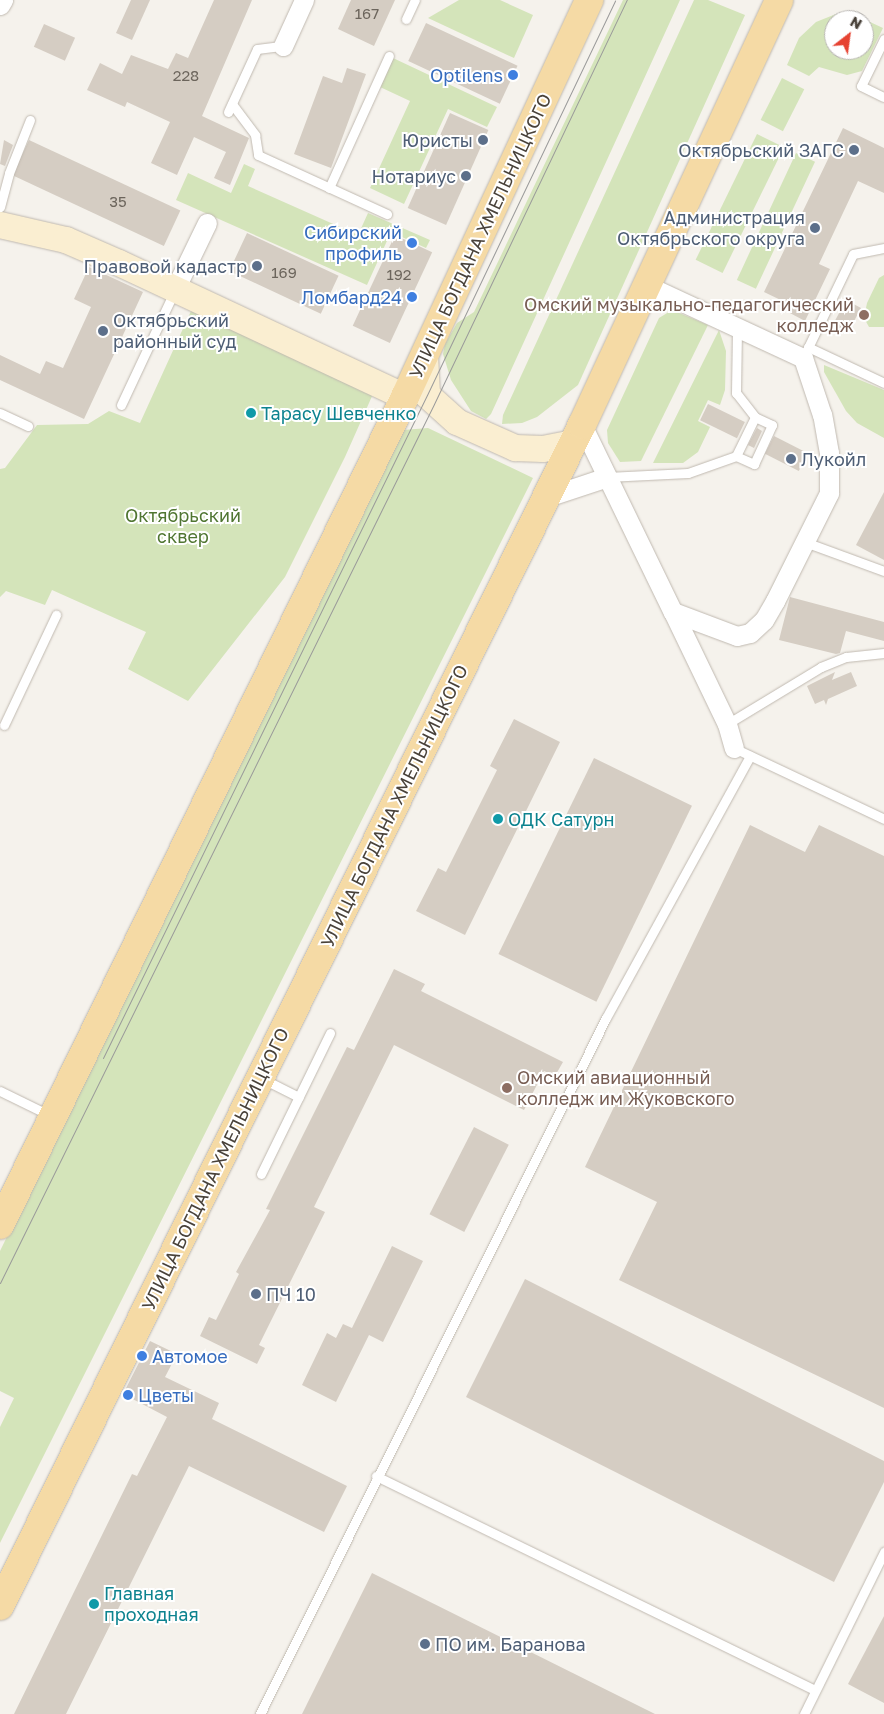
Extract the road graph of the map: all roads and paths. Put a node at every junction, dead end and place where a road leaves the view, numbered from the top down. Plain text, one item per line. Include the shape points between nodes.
1 (3, 0) edge
2 (304, 0) edge
3 (414, 0) edge
4 (589, 0) edge
5 (799, 0) edge
6 (0, 5) edge
7 (773, 11) edge
8 (406, 19) dead end
9 (884, 39) edge
10 (284, 46) joint
11 (389, 56) dead end
12 (884, 97) edge
13 (30, 120) dead end
14 (329, 188) junction
15 (0, 207) edge
16 (387, 214) dead end
17 (207, 223) dead end
18 (0, 225) edge
19 (884, 248) edge
20 (646, 285) junction
21 (176, 287) junction
22 (737, 328) junction
23 (806, 352) junction
24 (425, 355) junction
25 (884, 383) edge
26 (406, 397) junction
27 (121, 405) dead end
28 (0, 413) edge
29 (755, 417) junction
30 (28, 426) dead end
31 (577, 434) junction
32 (736, 456) junction
33 (607, 478) junction
34 (546, 497) junction
35 (805, 542) junction
36 (884, 571) edge
37 (673, 612) junction
38 (56, 615) dead end
39 (884, 653) edge
40 (727, 724) junction
41 (4, 725) dead end
42 (742, 752) junction
43 (884, 819) edge
44 (330, 1033) dead end
45 (260, 1078) junction
46 (0, 1091) edge
47 (299, 1097) junction
48 (53, 1118) junction
49 (261, 1174) dead end
50 (0, 1225) edge
51 (376, 1476) junction
52 (884, 1552) edge
53 (0, 1606) edge
54 (815, 1690) junction
55 (260, 1714) edge
56 (804, 1714) edge

1 - 6 street
2 - 10 street
3 - 8 lane
4 - 24 main road, УЛИЦА БОГДАНА ХМЕЛЬНИЦКОГО
5 - 7 main road
7 - 20 main road, УЛИЦА БОГДАНА ХМЕЛЬНИЦКОГО
9 - 12 lane via 861,86
10 - 14 lane via 257,49 230,108 255,135 258,155
11 - 14 lane
13 - 15 lane via 8,173
14 - 16 lane
17 - 21 street
18 - 21 main road via 66,240
19 - 23 lane via 853,254
20 - 22 street
20 - 31 main road, УЛИЦА БОГДАНА ХМЕЛЬНИЦКОГО
21 - 26 main road
21 - 27 lane
22 - 23 street
22 - 29 lane via 736,393
23 - 25 lane
23 - 35 street via 829,453 829,493
24 - 26 main road, УЛИЦА БОГДАНА ХМЕЛЬНИЦКОГО
24 - 31 main road via 428,395 444,414 457,422 516,448 543,449
26 - 48 main road, УЛИЦА БОГДАНА ХМЕЛЬНИЦКОГО
28 - 30 lane
29 - 32 lane
29 - 32 lane via 772,425 754,464
31 - 33 street
31 - 34 main road, УЛИЦА БОГДАНА ХМЕЛЬНИЦКОГО
32 - 33 lane via 688,473
33 - 34 street
33 - 37 street
34 - 45 main road, УЛИЦА БОГДАНА ХМЕЛЬНИЦКОГО
35 - 36 lane
35 - 37 street via 771,607 750,633 737,636
37 - 40 street
38 - 41 lane
39 - 40 lane via 846,657 821,667
40 - 42 street
42 - 43 lane
42 - 51 lane
44 - 47 lane
45 - 47 lane
45 - 53 main road, УЛИЦА БОГДАНА ХМЕЛЬНИЦКОГО
46 - 48 lane
47 - 49 lane
48 - 50 main road, УЛИЦА БОГДАНА ХМЕЛЬНИЦКОГО
51 - 54 lane
51 - 55 lane
52 - 54 lane
54 - 56 lane

